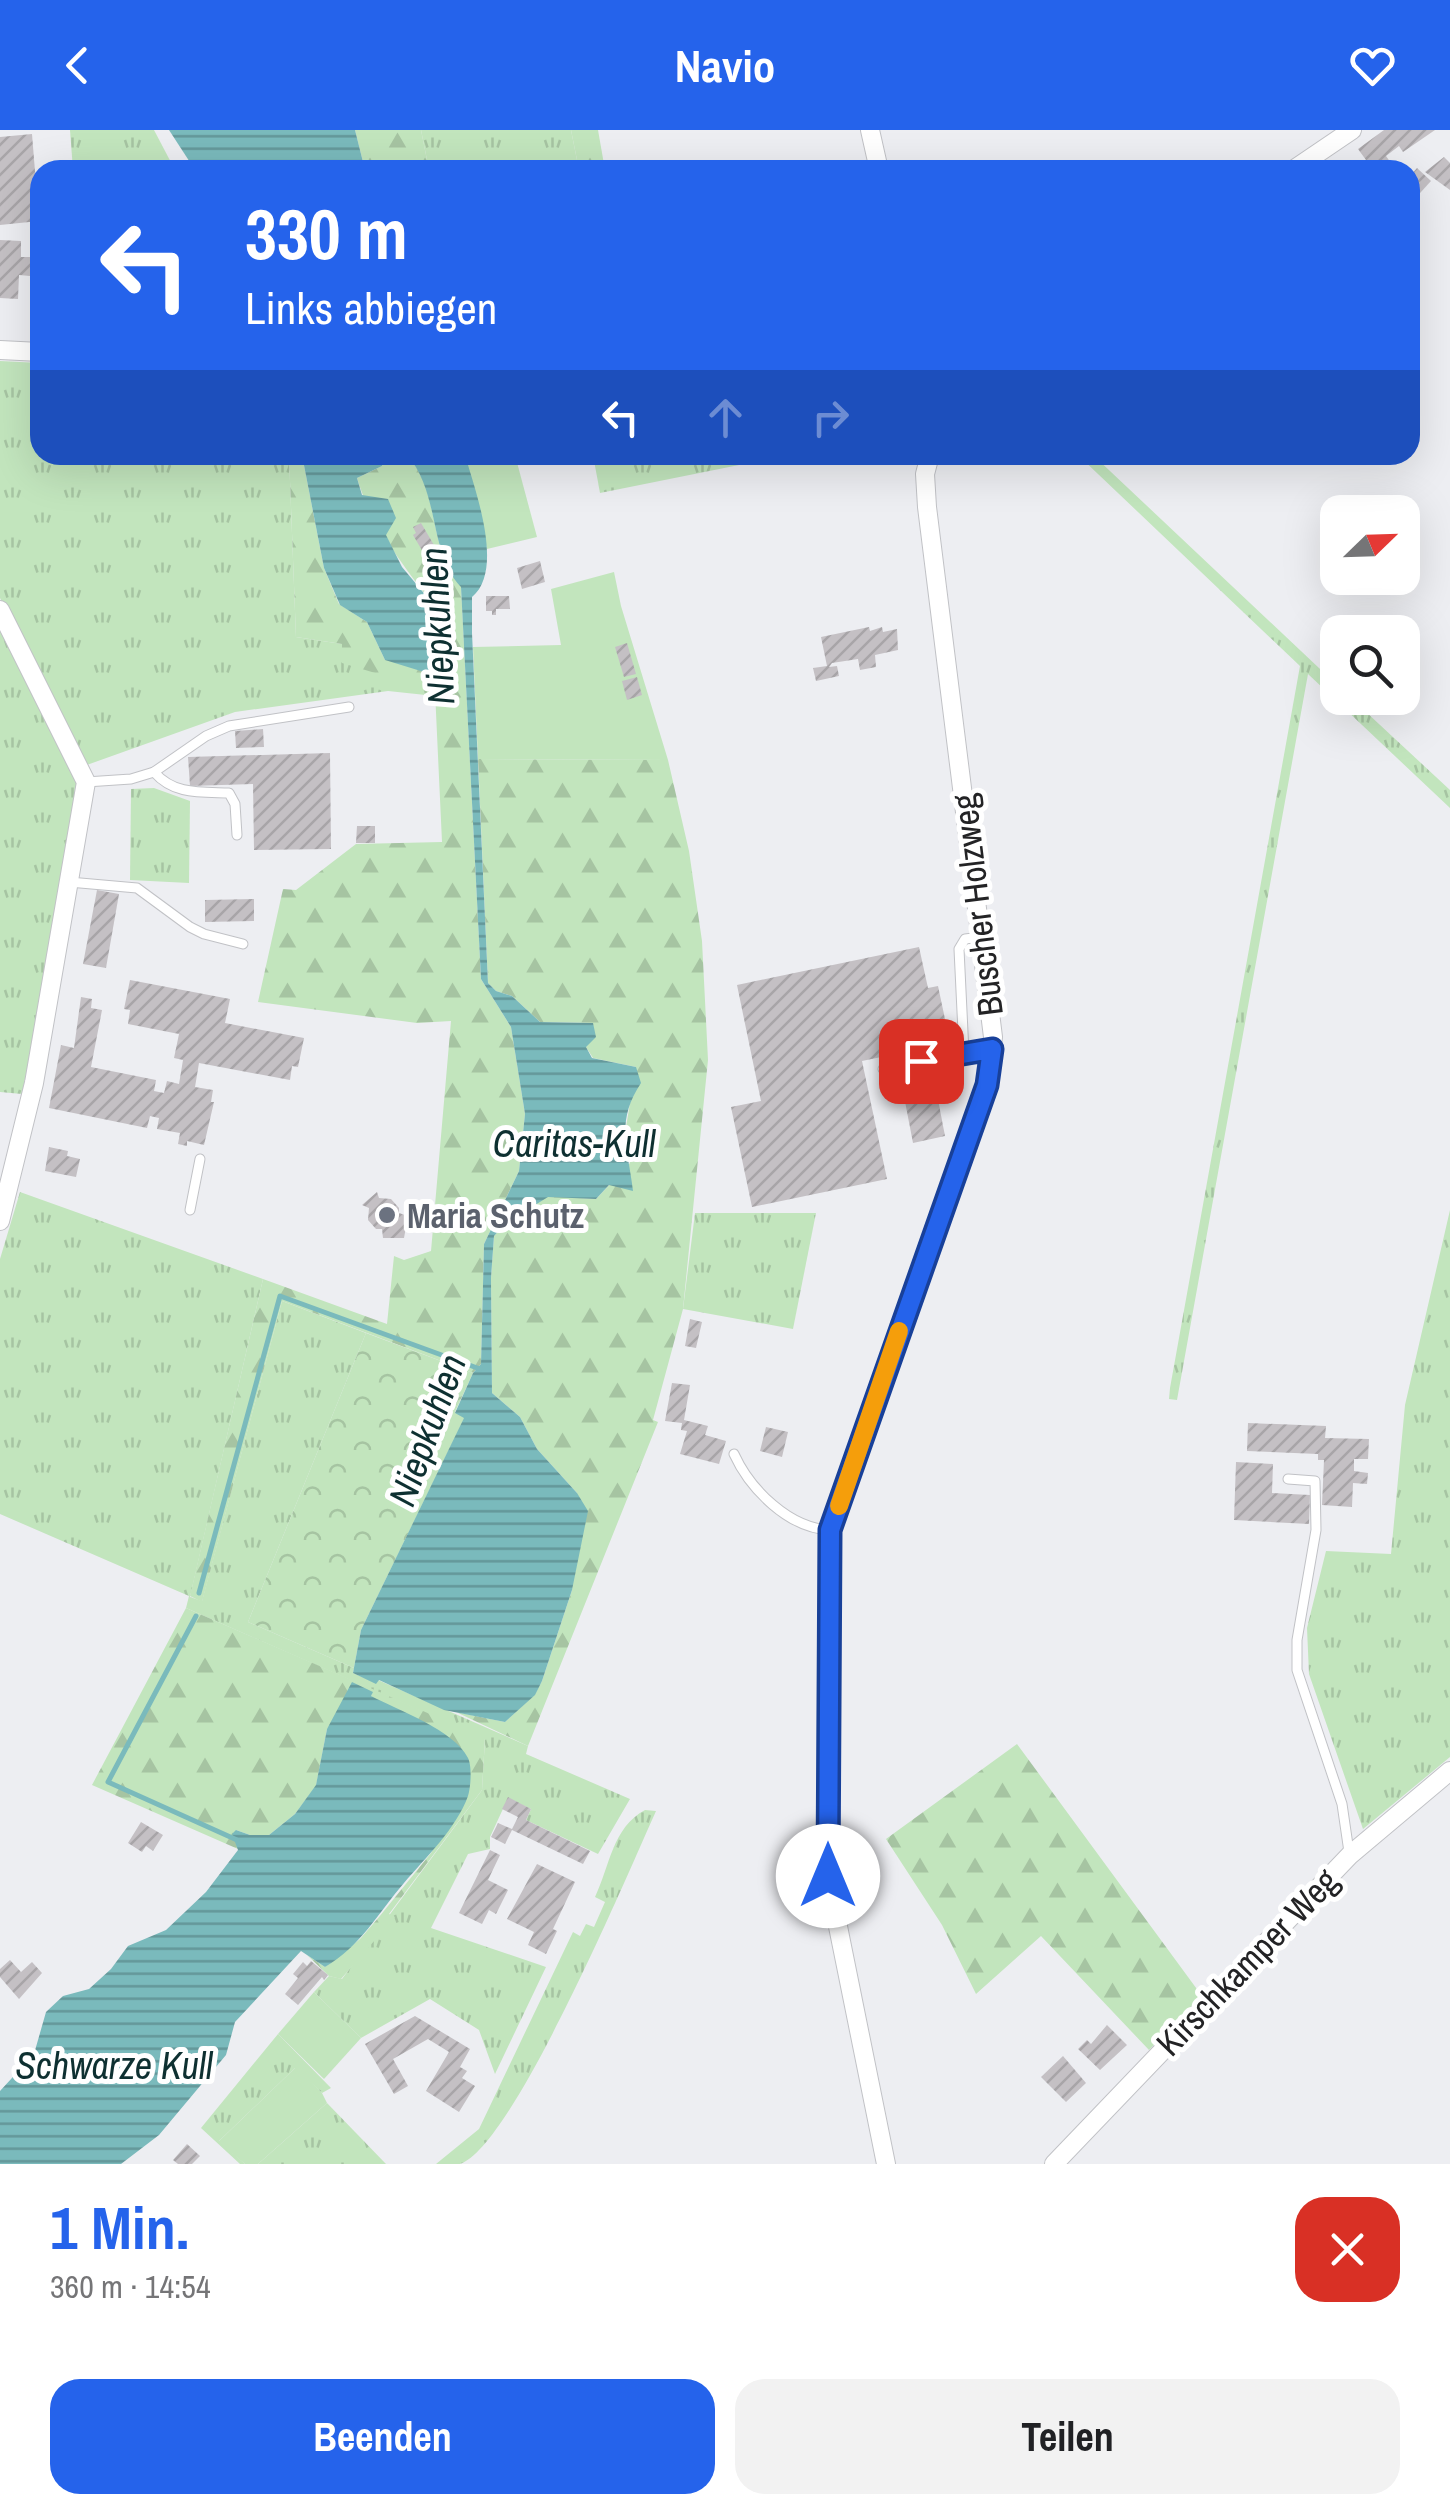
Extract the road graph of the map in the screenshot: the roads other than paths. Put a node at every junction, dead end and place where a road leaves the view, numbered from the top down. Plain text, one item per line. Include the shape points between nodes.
1 (870, 130) edge
2 (1352, 130) edge
3 (876, 160) edge
4 (1308, 160) edge
5 (0, 350) edge
6 (30, 352) edge
7 (927, 465) edge
8 (0, 610) edge
9 (349, 707) dead end
10 (154, 772) junction
11 (86, 782) junction
12 (237, 835) dead end
13 (69, 882) junction
14 (982, 937) junction
15 (243, 944) dead end
16 (992, 1049) junction
17 (964, 1052) junction
18 (883, 1069) dead end
19 (200, 1159) dead end
20 (190, 1210) dead end
21 (0, 1221) edge
22 (734, 1454) dead end
23 (1288, 1479) dead end
24 (830, 1530) junction
25 (1450, 1771) edge
26 (1350, 1855) junction
27 (886, 2164) edge
28 (1054, 2164) edge

1 - 3 street
2 - 4 street
5 - 6 street
7 - 14 street, Buscher Holzweg via 927,508
8 - 11 street
9 - 10 lane via 229,726
10 - 11 lane
10 - 12 lane via 180,791 229,793
11 - 13 street
13 - 15 lane via 137,888 190,927
13 - 21 street via 34,1082
14 - 16 street, Buscher Holzweg
14 - 17 lane via 960,944
16 - 17 lane
16 - 24 street, Buscher Holzweg via 987,1085
17 - 18 lane
19 - 20 lane
22 - 24 lane via 758,1492 812,1530
23 - 26 lane via 1315,1482 1316,1530 1297,1670 1342,1804
24 - 27 street, Buscher Holzweg via 828,1876
25 - 26 street, Kirschkamper Weg
26 - 28 street, Kirschkamper Weg

